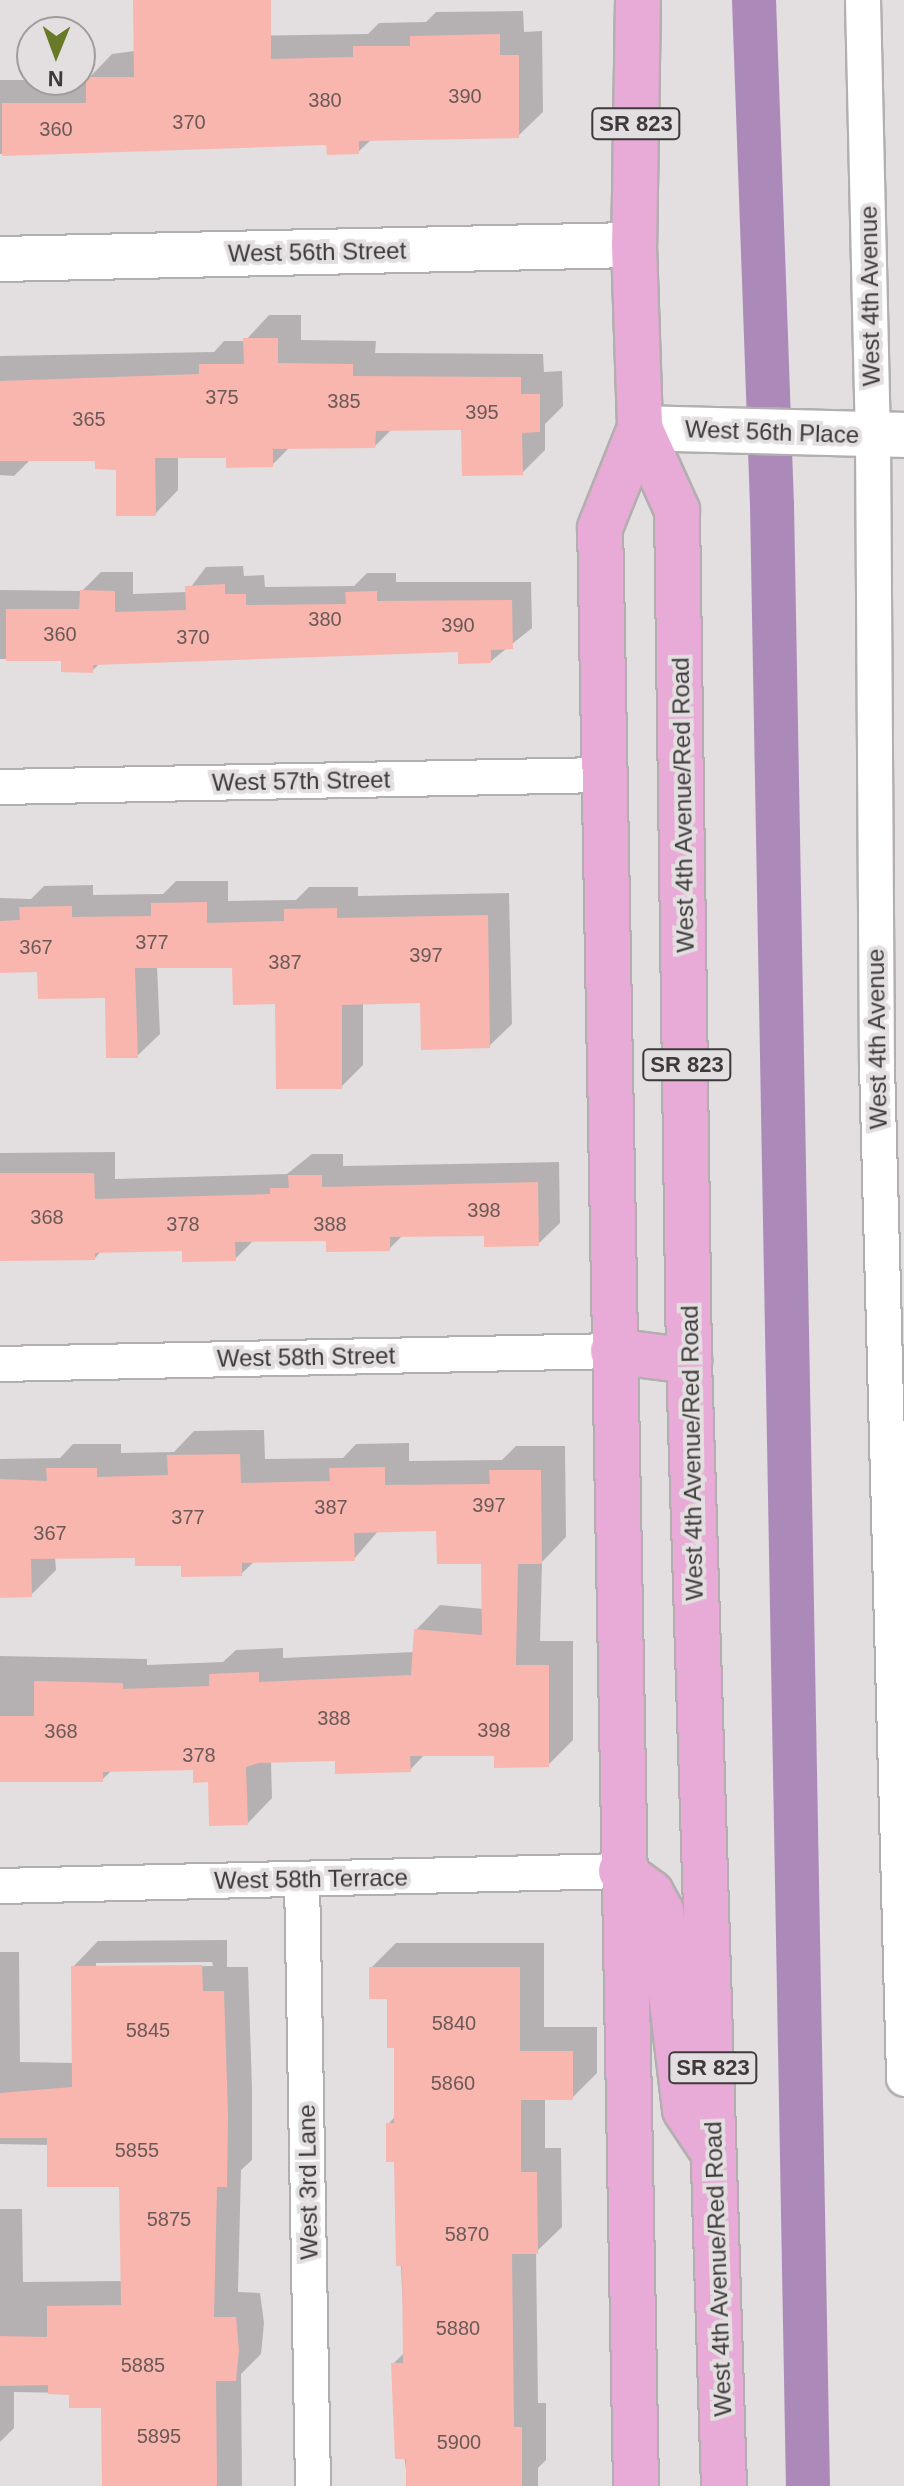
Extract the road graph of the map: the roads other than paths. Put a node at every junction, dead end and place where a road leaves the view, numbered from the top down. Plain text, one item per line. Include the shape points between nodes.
1 (863, 0) edge
2 (638, 1) edge
3 (634, 245) junction
4 (0, 259) edge
5 (640, 428) junction
6 (888, 435) edge
7 (603, 775) junction
8 (0, 787) edge
9 (890, 1065) edge
10 (613, 1351) junction
11 (689, 1361) junction
12 (0, 1364) edge
13 (896, 1476) edge
14 (621, 1871) junction
15 (302, 1879) junction
16 (0, 1886) edge
17 (902, 1934) edge
18 (904, 2079) edge
19 (715, 2156) junction
20 (313, 2486) edge
21 (636, 2486) edge
22 (724, 2486) edge

1 - 6 street, West 4th Avenue
2 - 3 main road, West 4th Avenue/Red Road / SR 823
3 - 4 street, West 56th Street
3 - 5 main road, West 4th Avenue/Red Road / SR 823
5 - 6 street, West 56th Place
5 - 7 main road, West 4th Avenue/Red Road / SR 823 via 600,528
5 - 11 main road, West 4th Avenue/Red Road / SR 823 via 677,510
6 - 9 street, West 4th Avenue
7 - 8 street, West 57th Street
7 - 10 main road, West 4th Avenue/Red Road / SR 823 via 612,1047
9 - 13 street, West 4th Avenue
10 - 11 main road
10 - 12 street, West 58th Street
10 - 14 main road, West 4th Avenue/Red Road / SR 823
11 - 19 main road, West 4th Avenue/Red Road / SR 823
13 - 17 street, West 4th Avenue
14 - 15 street, West 58th Terrace
14 - 19 main road via 651,1893 661,1911 685,2110
14 - 21 main road, West 4th Avenue/Red Road / SR 823
15 - 16 street, West 58th Terrace
15 - 20 street, West 3rd Lane
17 - 18 street, West 4th Avenue
19 - 22 main road, West 4th Avenue/Red Road / SR 823

